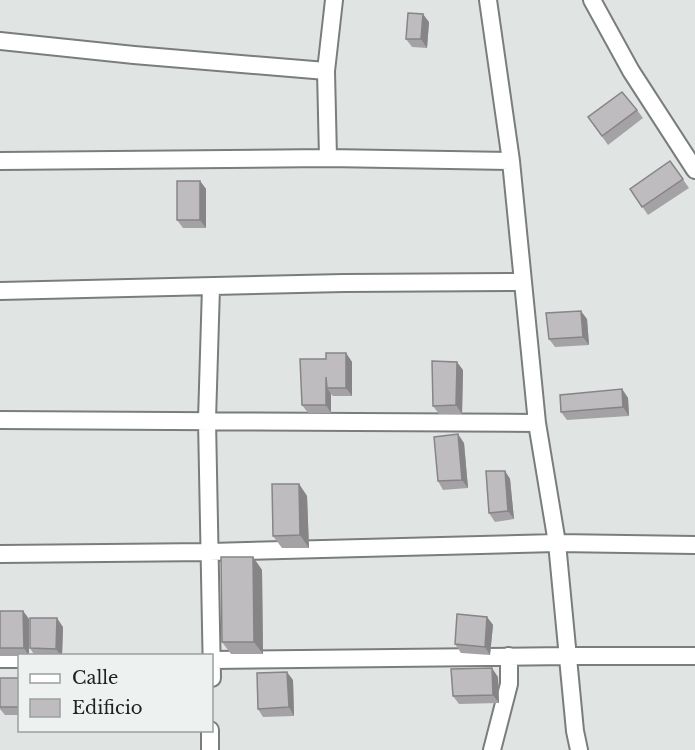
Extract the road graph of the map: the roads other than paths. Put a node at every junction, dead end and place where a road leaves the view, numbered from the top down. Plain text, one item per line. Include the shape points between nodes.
1 (334, 0) edge
2 (488, 0) edge
3 (592, 0) edge
4 (0, 41) edge
5 (326, 71) junction
6 (328, 159) junction
7 (511, 160) junction
8 (0, 161) edge
9 (695, 170) edge
10 (523, 282) junction
11 (211, 288) junction
12 (0, 291) edge
13 (0, 420) edge
14 (207, 420) junction
15 (537, 423) junction
16 (556, 543) junction
17 (695, 545) edge
18 (210, 552) junction
19 (0, 554) edge
20 (212, 654) edge
21 (567, 656) junction
22 (695, 656) edge
23 (509, 657) junction
24 (0, 659) edge
25 (18, 659) edge
26 (213, 660) edge
27 (210, 732) edge
28 (210, 750) edge
29 (492, 750) edge
30 (579, 750) edge

1 - 5 street
2 - 7 street
3 - 9 street via 631,71
4 - 5 street
5 - 6 street
6 - 7 street
6 - 8 street
7 - 10 street
10 - 11 street
10 - 15 street
11 - 12 street
11 - 14 street
13 - 14 street
14 - 15 street
14 - 18 street
15 - 16 street
16 - 17 street
16 - 18 street
16 - 21 street
18 - 19 street
18 - 20 street
21 - 22 street
21 - 23 street
21 - 30 street
23 - 26 street
23 - 29 street via 509,684
24 - 25 street
27 - 28 street

